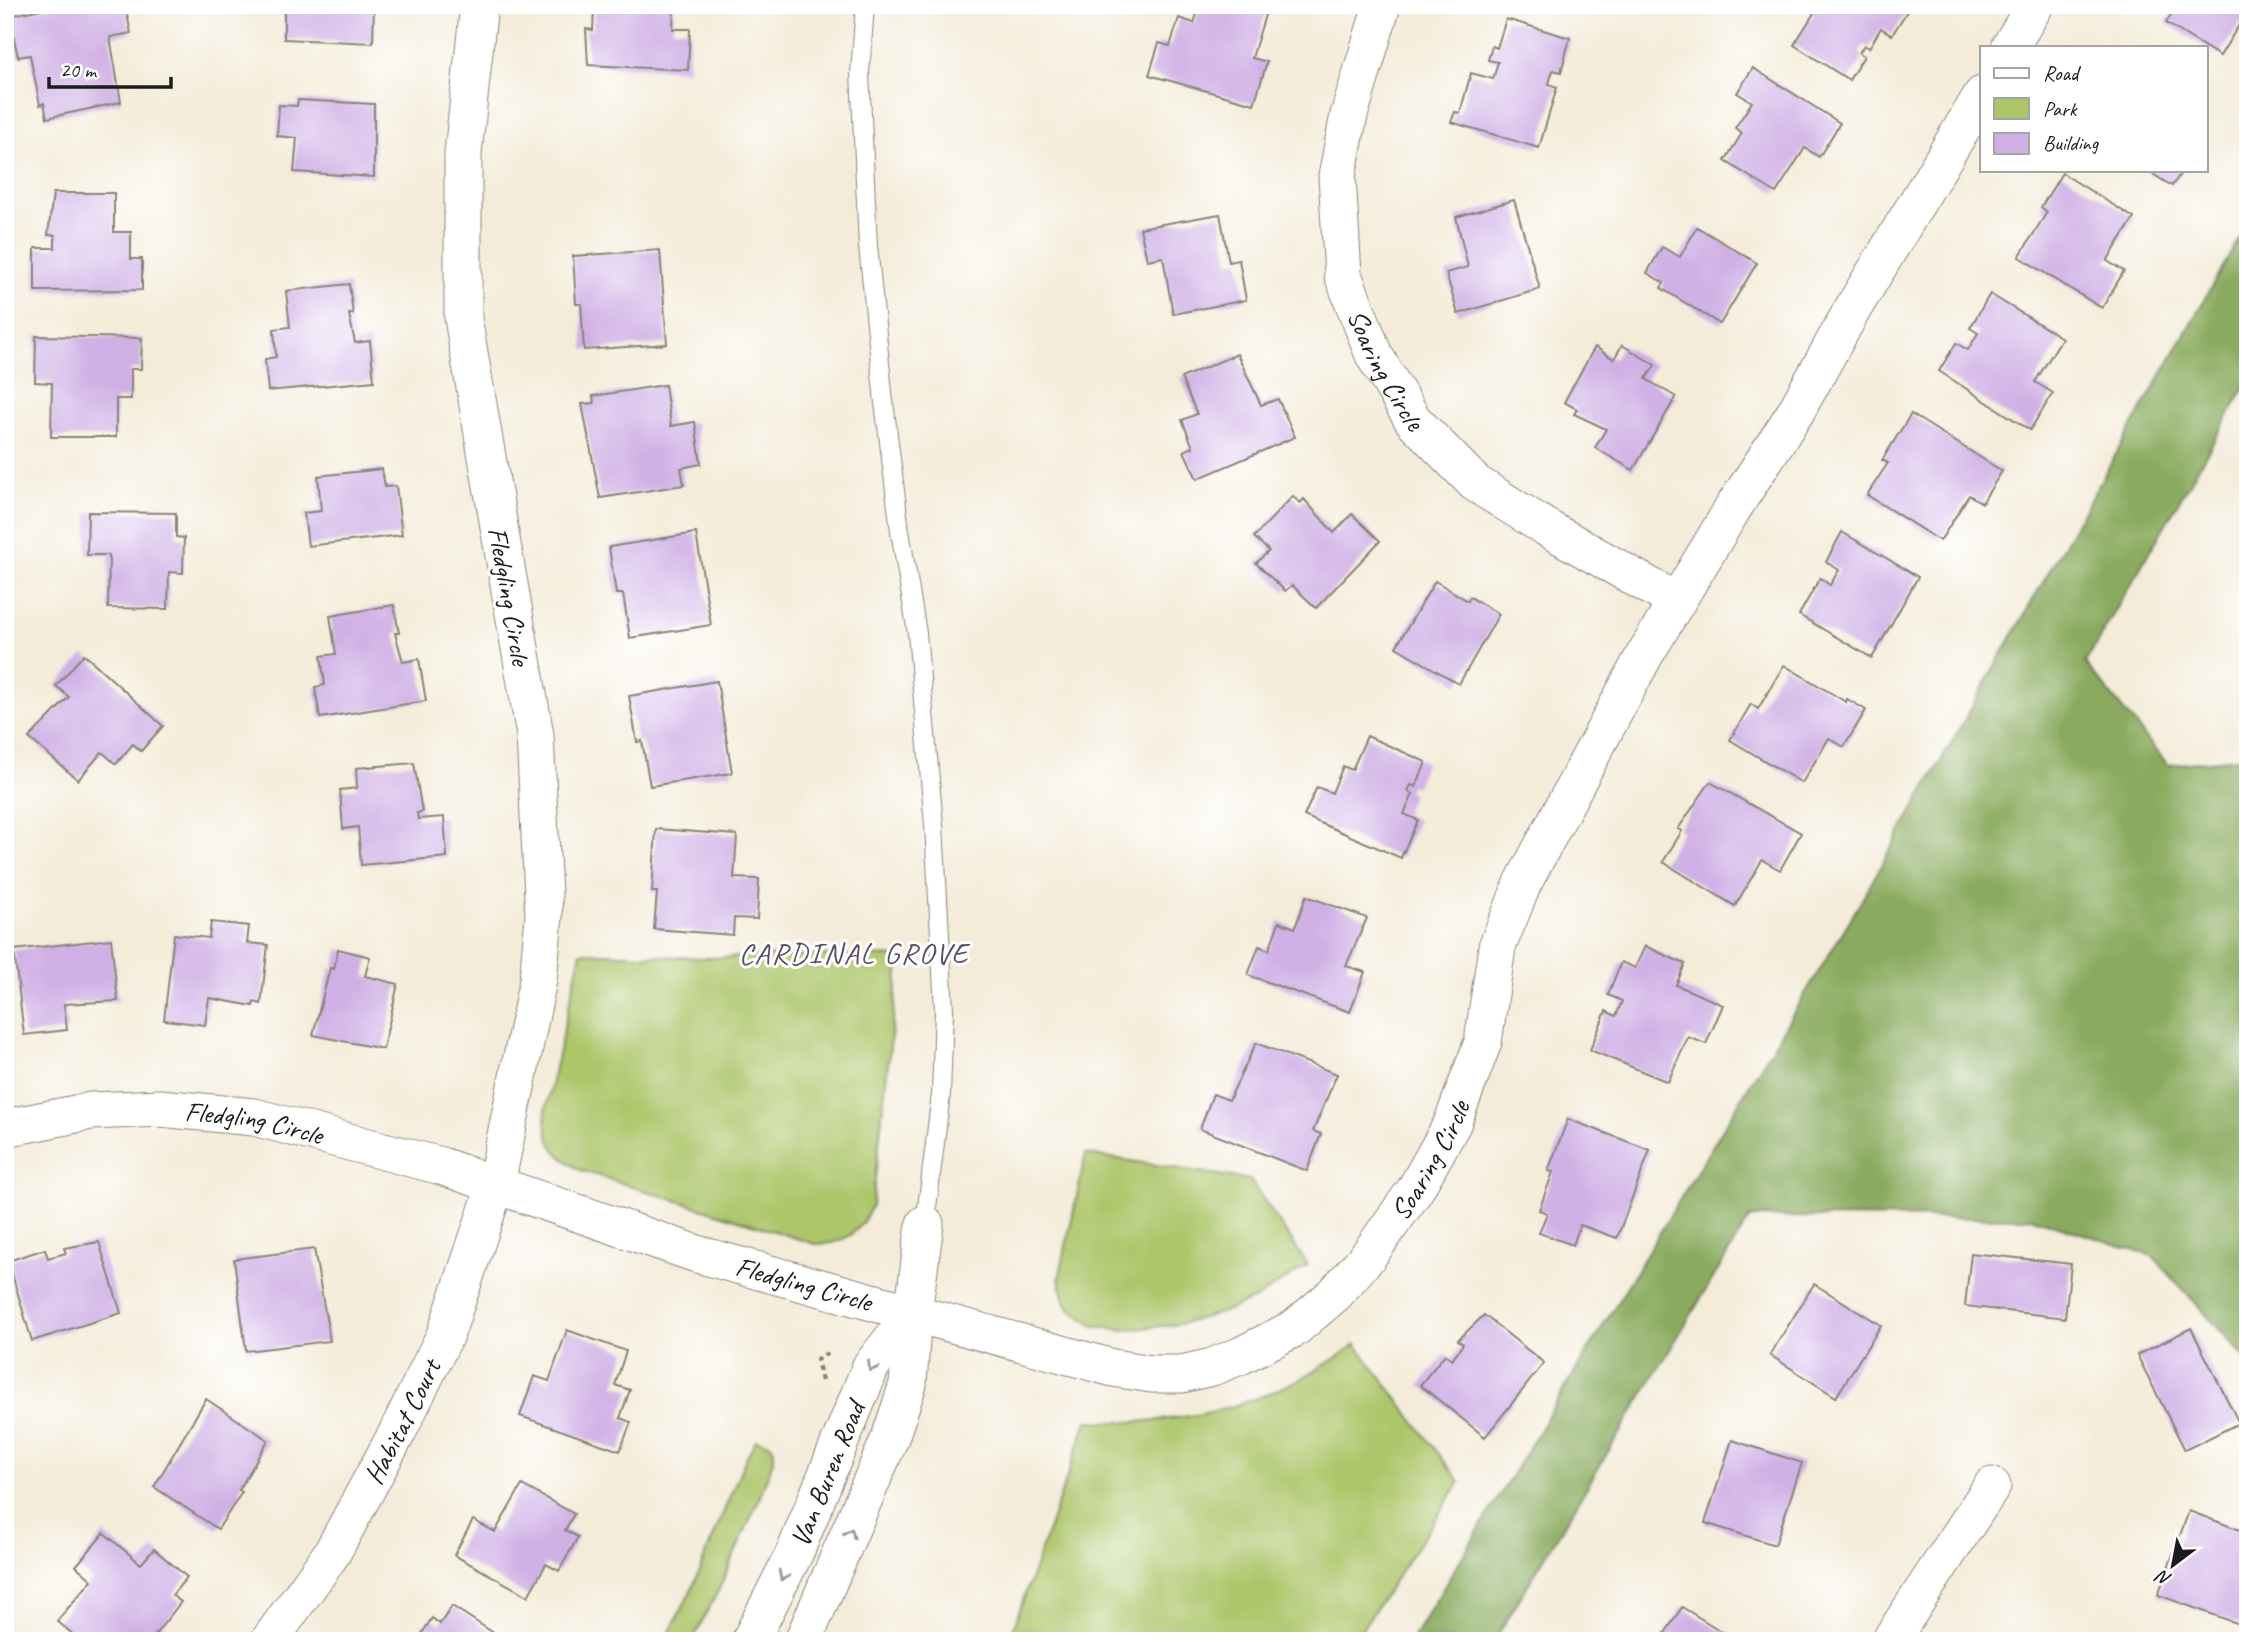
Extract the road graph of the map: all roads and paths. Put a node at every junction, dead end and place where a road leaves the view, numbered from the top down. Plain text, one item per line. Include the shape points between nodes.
1 (478, 5) edge
2 (865, 5) edge
3 (1382, 5) edge
4 (2035, 5) edge
5 (2011, 46) edge
6 (1980, 98) edge
7 (1676, 601) junction
8 (5, 1128) edge
9 (496, 1184) junction
10 (925, 1224) joint
11 (913, 1313) junction
12 (1992, 1486) dead end
13 (269, 1641) edge
14 (750, 1641) edge
15 (803, 1641) edge
16 (1890, 1641) edge

1 - 9 street, Fledgling Circle via 463,153 463,318 535,735 544,916 538,980
2 - 10 lane via 860,73 868,246 885,415 917,633 944,1010 941,1094
3 - 7 street, Soaring Circle via 1349,115 1337,176 1343,275 1374,355 1413,420 1475,483
4 - 5 street
6 - 7 street, Soaring Circle via 1795,413
7 - 11 street, Soaring Circle via 1523,883 1497,947 1483,1042 1452,1124 1415,1190 1335,1294 1295,1328 1241,1356 1182,1374 1114,1367
8 - 9 street, Fledgling Circle via 91,1111 146,1108 254,1117
9 - 11 street, Fledgling Circle via 697,1254
9 - 13 street, Habitat Court via 446,1333 397,1433 332,1553
10 - 11 street, Van Buren Road
11 -> 14 street, Van Buren Road via 871,1366 795,1552
15 -> 11 street, Van Buren Road via 890,1438 908,1384
12 - 16 street

